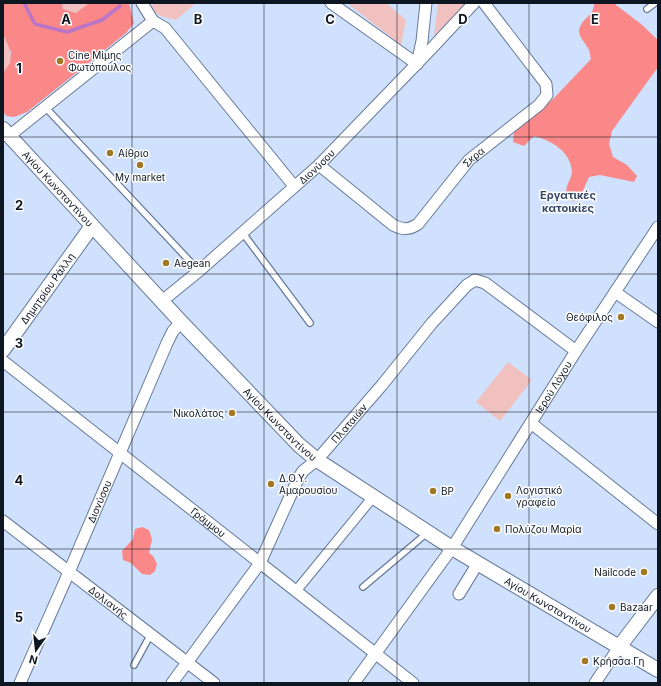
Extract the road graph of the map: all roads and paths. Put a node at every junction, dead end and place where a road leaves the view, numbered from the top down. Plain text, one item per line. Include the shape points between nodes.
1 (331, 3) edge
2 (426, 3) edge
3 (474, 3) edge
4 (484, 3) edge
5 (655, 3) edge
6 (143, 5) edge
7 (647, 9) dead end
8 (153, 21) junction
9 (417, 64) junction
10 (46, 108) junction
11 (6, 133) edge
12 (319, 164) junction
13 (294, 186) junction
14 (92, 226) junction
15 (658, 227) edge
16 (242, 232) junction
17 (199, 270) junction
18 (616, 292) junction
19 (162, 301) junction
20 (181, 322) junction
21 (658, 322) edge
22 (310, 324) dead end
23 (3, 350) edge
24 (576, 351) junction
25 (3, 361) edge
26 (531, 423) junction
27 (120, 453) junction
28 (317, 460) junction
29 (373, 497) junction
30 (3, 520) edge
31 (658, 524) edge
32 (427, 532) junction
33 (452, 548) junction
34 (260, 563) junction
35 (478, 563) junction
36 (70, 572) junction
37 (363, 587) dead end
38 (296, 591) junction
39 (459, 594) dead end
40 (658, 596) edge
41 (150, 634) junction
42 (619, 647) junction
43 (376, 653) junction
44 (187, 662) junction
45 (134, 665) dead end
46 (658, 670) edge
47 (20, 683) edge
48 (172, 683) edge
49 (214, 683) edge
50 (354, 683) edge
51 (413, 683) edge
52 (595, 683) edge

1 - 9 street
2 - 9 street
3 - 9 street, Διονύσου
4 - 12 street, Σκρα via 546,84 547,95 539,105 469,160 418,224 407,229 393,225
5 - 7 lane
6 - 8 street
8 - 10 street
8 - 13 street via 165,28
9 - 12 street, Διονύσου
10 - 11 street
10 - 17 lane
11 - 14 street, Αγίου Κωνσταντίνου
12 - 13 street, Διονύσου
13 - 16 street, Διονύσου
14 - 19 street, Αγίου Κωνσταντίνου
14 - 23 street, Δημητρίου Ράλλη
15 - 18 street, Ιερού Λόχου
16 - 17 street, Διονύσου
16 - 22 lane
17 - 19 street, Διονύσου
18 - 21 street
18 - 24 street, Ιερού Λόχου
19 - 20 street, Αγίου Κωνσταντίνου
20 - 27 street, Διονύσου via 167,343
20 - 28 street, Αγίου Κωνσταντίνου via 299,445
24 - 26 street, Ιερού Λόχου
24 - 28 street, Πλαταιών via 485,283 471,281 432,322
25 - 27 street, Γράμμου
26 - 31 street
26 - 33 street, Ιερού Λόχου
27 - 34 street, Γράμμου
27 - 36 street, Διονύσου
28 - 29 street, Αγίου Κωνσταντίνου
28 - 34 street, Πλαταιών via 303,471 298,479
29 - 32 street, Αγίου Κωνσταντίνου
29 - 38 street
30 - 36 street, Δολιανής
32 - 33 street, Αγίου Κωνσταντίνου
32 - 37 lane
33 - 35 street, Αγίου Κωνσταντίνου
33 - 43 street, Ιερού Λόχου
34 - 38 street, Γράμμου
34 - 44 street, Πλαταιών
35 - 39 street
35 - 42 street, Αγίου Κωνσταντίνου
36 - 41 street, Δολιανής
36 - 47 street, Διονύσου
38 - 43 street, Γράμμου
40 - 42 street
41 - 44 street, Δολιανής
41 - 45 lane
42 - 46 street, Αγίου Κωνσταντίνου
42 - 52 street
43 - 50 street, Ιερού Λόχου
43 - 51 street, Γράμμου
44 - 48 street, Πλαταιών
44 - 49 street, Δολιανής

